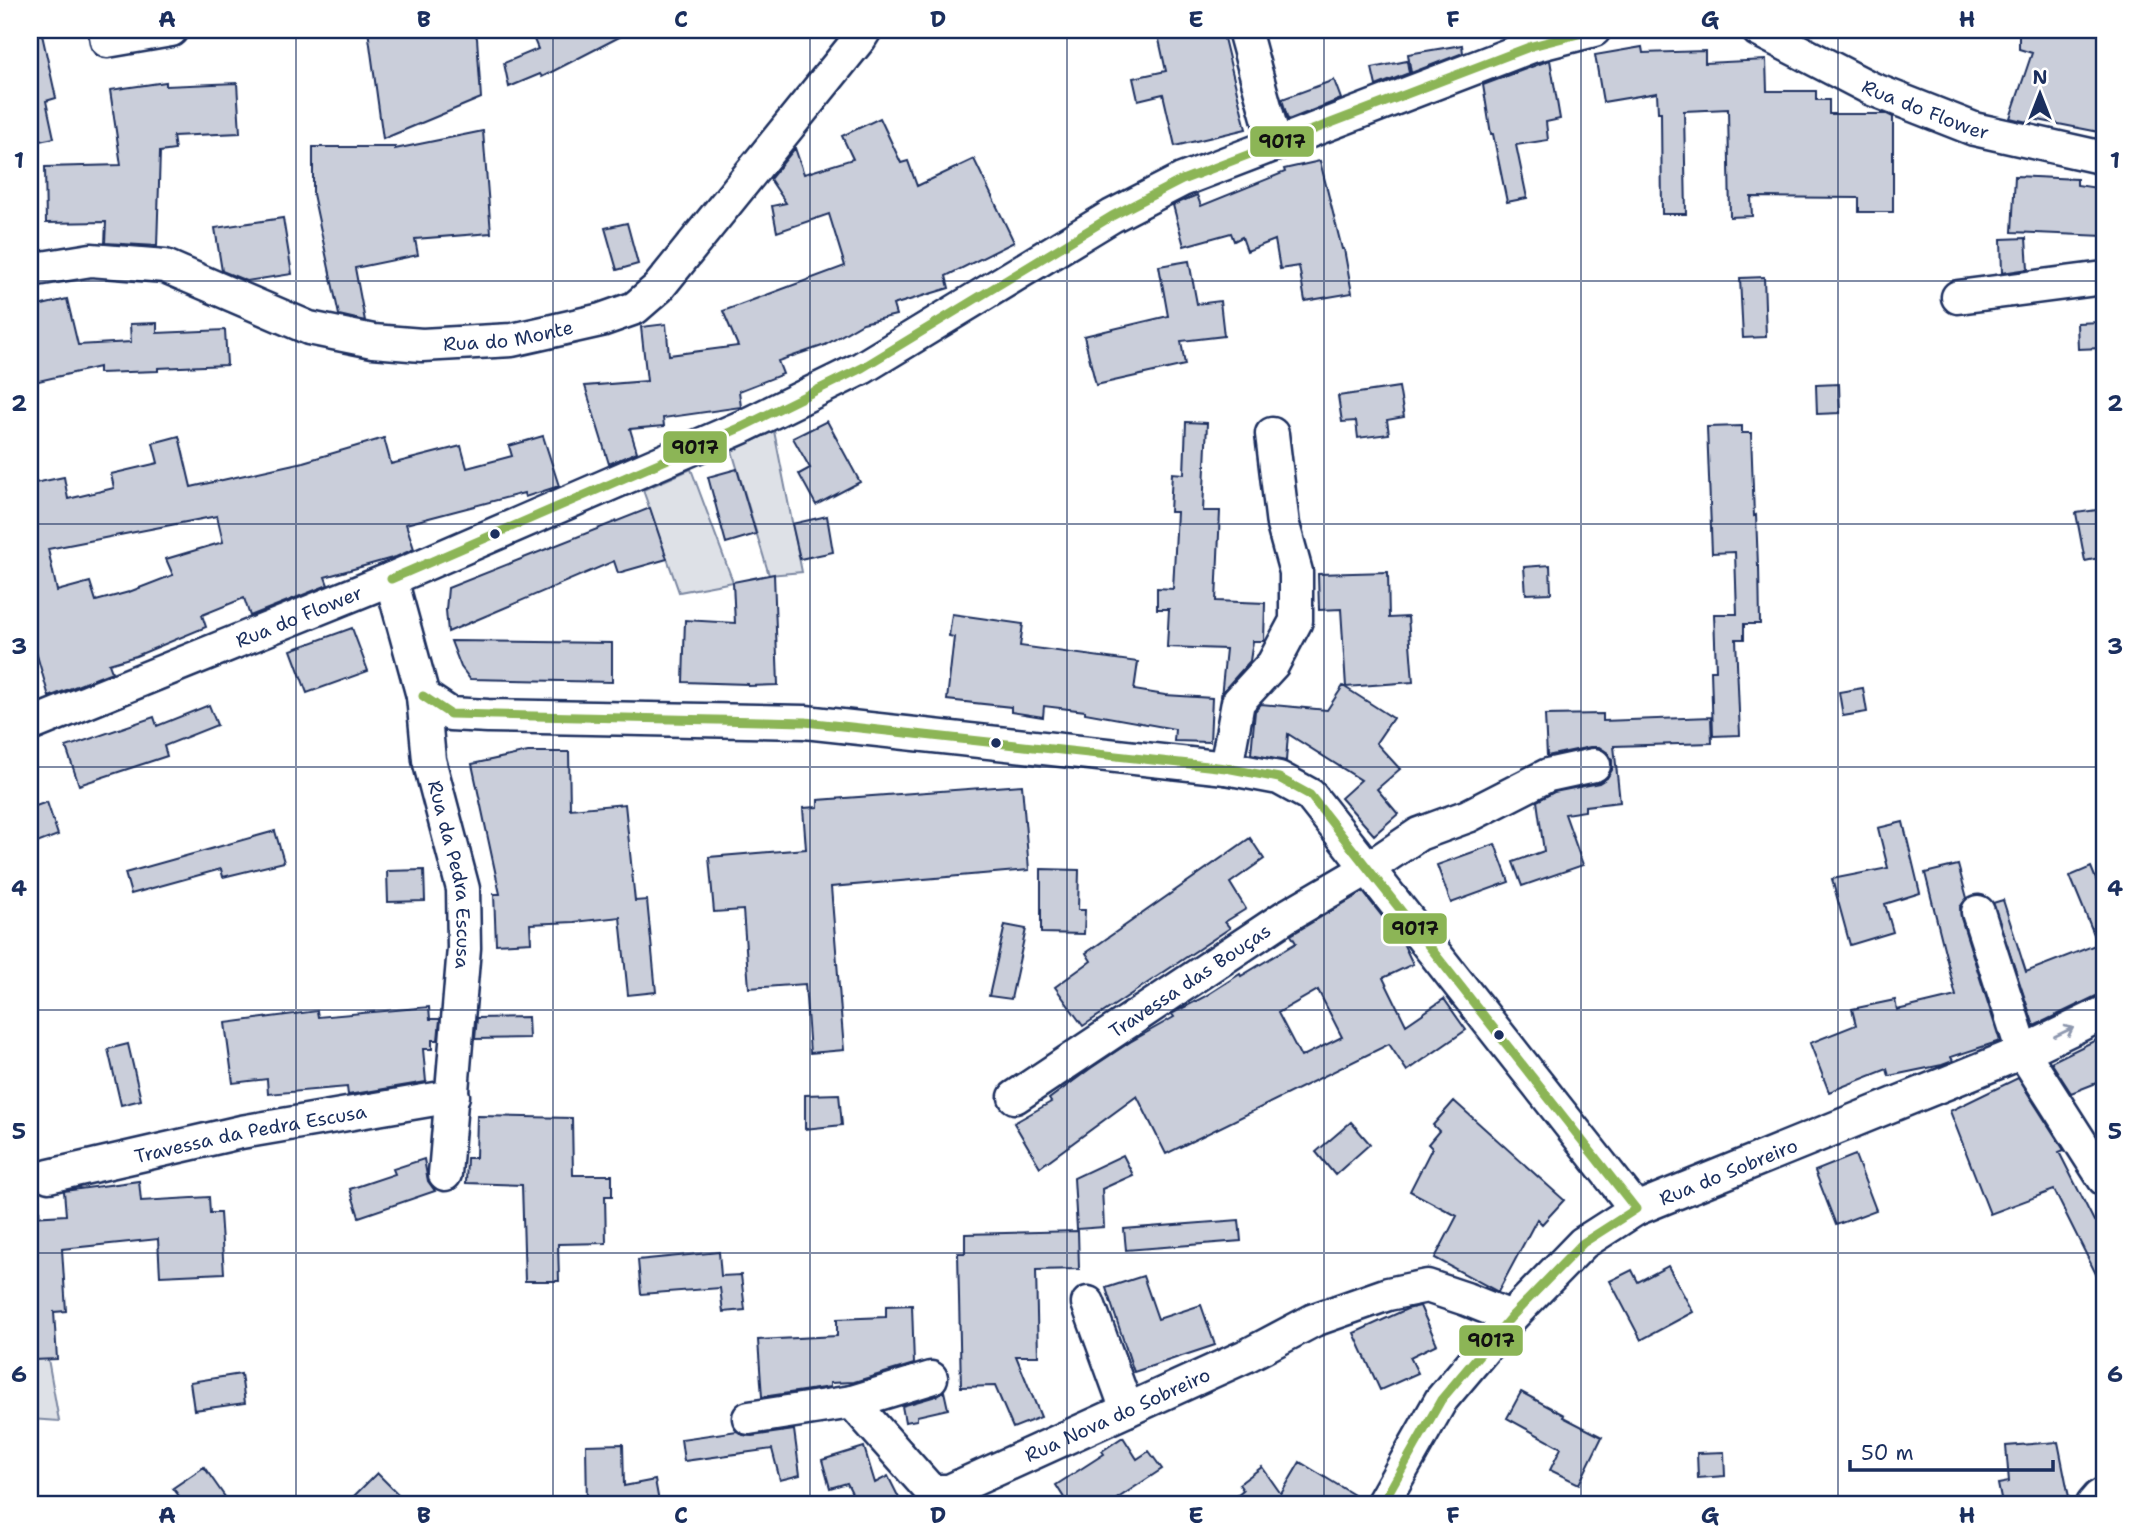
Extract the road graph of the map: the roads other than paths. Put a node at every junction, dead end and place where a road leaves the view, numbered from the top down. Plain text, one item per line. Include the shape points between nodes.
1 (105, 30) edge
2 (171, 30) edge
3 (864, 30) edge
4 (1244, 30) edge
5 (1594, 30) edge
6 (1758, 30) edge
7 (1275, 143) junction
8 (2104, 158) edge
9 (30, 270) edge
10 (2104, 278) edge
11 (1958, 297) dead end
12 (1272, 434) dead end
13 (391, 579) junction
14 (423, 696) junction
15 (30, 725) edge
16 (1594, 765) dead end
17 (1226, 768) junction
18 (1367, 869) junction
19 (1978, 912) dead end
20 (2104, 1013) edge
21 (2023, 1052) junction
22 (453, 1096) junction
23 (1015, 1097) dead end
24 (445, 1174) dead end
25 (49, 1176) dead end
26 (2104, 1179) edge
27 (1636, 1209) junction
28 (1088, 1303) dead end
29 (1511, 1317) junction
30 (931, 1378) dead end
31 (852, 1402) junction
32 (1126, 1410) junction
33 (749, 1418) dead end
34 (2104, 1494) edge
35 (1382, 1504) edge
36 (2093, 1504) edge

1 - 2 street via 107,41
3 - 9 street, Rua do Monte via 658,288 635,308 601,320 512,340 422,345 373,341 309,328 165,266 90,260
4 - 7 street
5 - 7 street, Rua do Flower via 1532,46
6 - 8 street, Rua do Flower via 1872,89 1975,129
7 - 13 street, Rua do Flower via 1182,180 1112,216 862,368 766,415
10 - 11 street
12 - 17 street via 1283,526 1296,572 1296,621 1273,664 1238,702
13 - 14 street, Rua da Pedra Escusa
13 - 15 street, Rua do Flower
14 - 17 street via 450,713 805,722
14 - 22 street, Rua da Pedra Escusa via 429,760 463,889 464,948
16 - 18 street, Travessa das Bouças via 1548,775 1468,816 1419,834
17 - 18 street via 1279,778 1310,795
18 - 23 street, Travessa das Bouças via 1285,917
18 - 27 street
19 - 21 street
21 -> 20 street, Rua do Sobreiro
21 - 26 street
21 - 27 street, Rua do Sobreiro
22 - 24 street, Rua da Pedra Escusa
22 - 25 street, Travessa da Pedra Escusa via 241,1132
27 - 29 street, Rua do Sobreiro via 1583,1243
28 - 32 street
29 - 32 street, Rua Nova do Sobreiro via 1427,1286 1388,1294 1314,1320
29 - 35 street, Rua do Sobreiro via 1441,1400
30 - 31 street
31 - 32 street, Rua Nova do Sobreiro via 931,1491 949,1491
31 - 33 street
34 - 36 street

